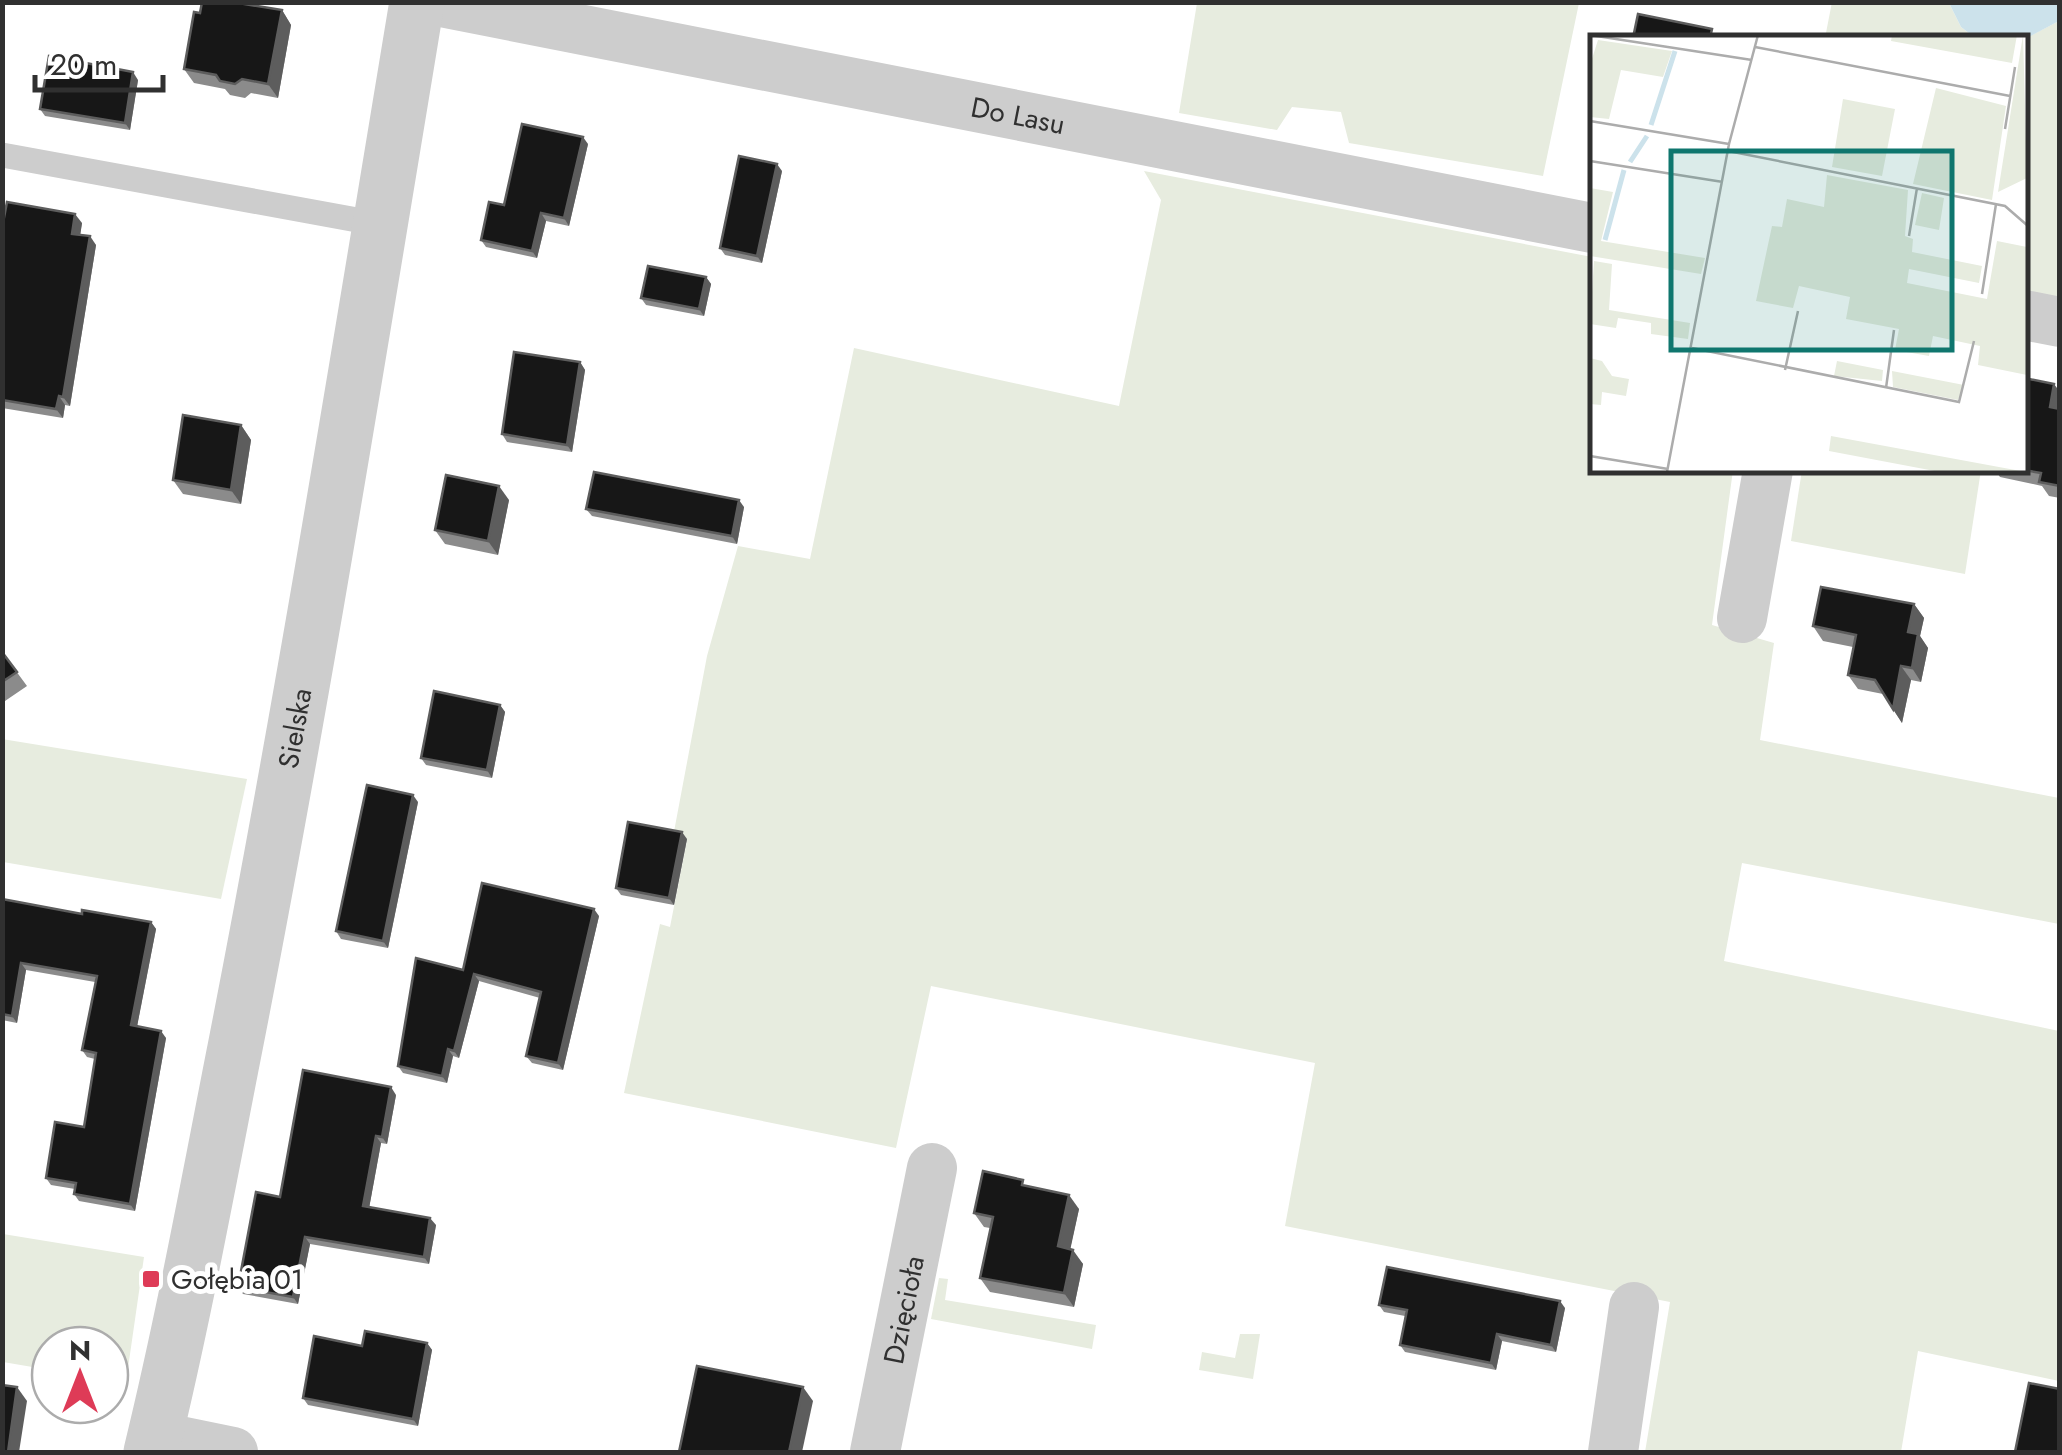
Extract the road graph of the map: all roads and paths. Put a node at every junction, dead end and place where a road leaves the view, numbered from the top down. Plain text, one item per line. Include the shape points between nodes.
1 (417, 2) edge
2 (441, 2) edge
3 (2, 155) edge
4 (379, 224) junction
5 (1590, 228) edge
6 (2027, 315) edge
7 (2060, 322) edge
8 (1768, 472) edge
9 (1742, 618) dead end
10 (932, 1168) dead end
11 (1634, 1307) dead end
12 (153, 1444) edge
13 (232, 1452) edge
14 (875, 1452) edge
15 (1613, 1452) edge

1 - 4 street, Sielska
2 - 5 street, Do Lasu
3 - 4 lane
4 - 12 street, Sielska via 260,919
6 - 7 street
8 - 9 street
10 - 14 street, Dzięcioła
11 - 15 street
12 - 13 street

